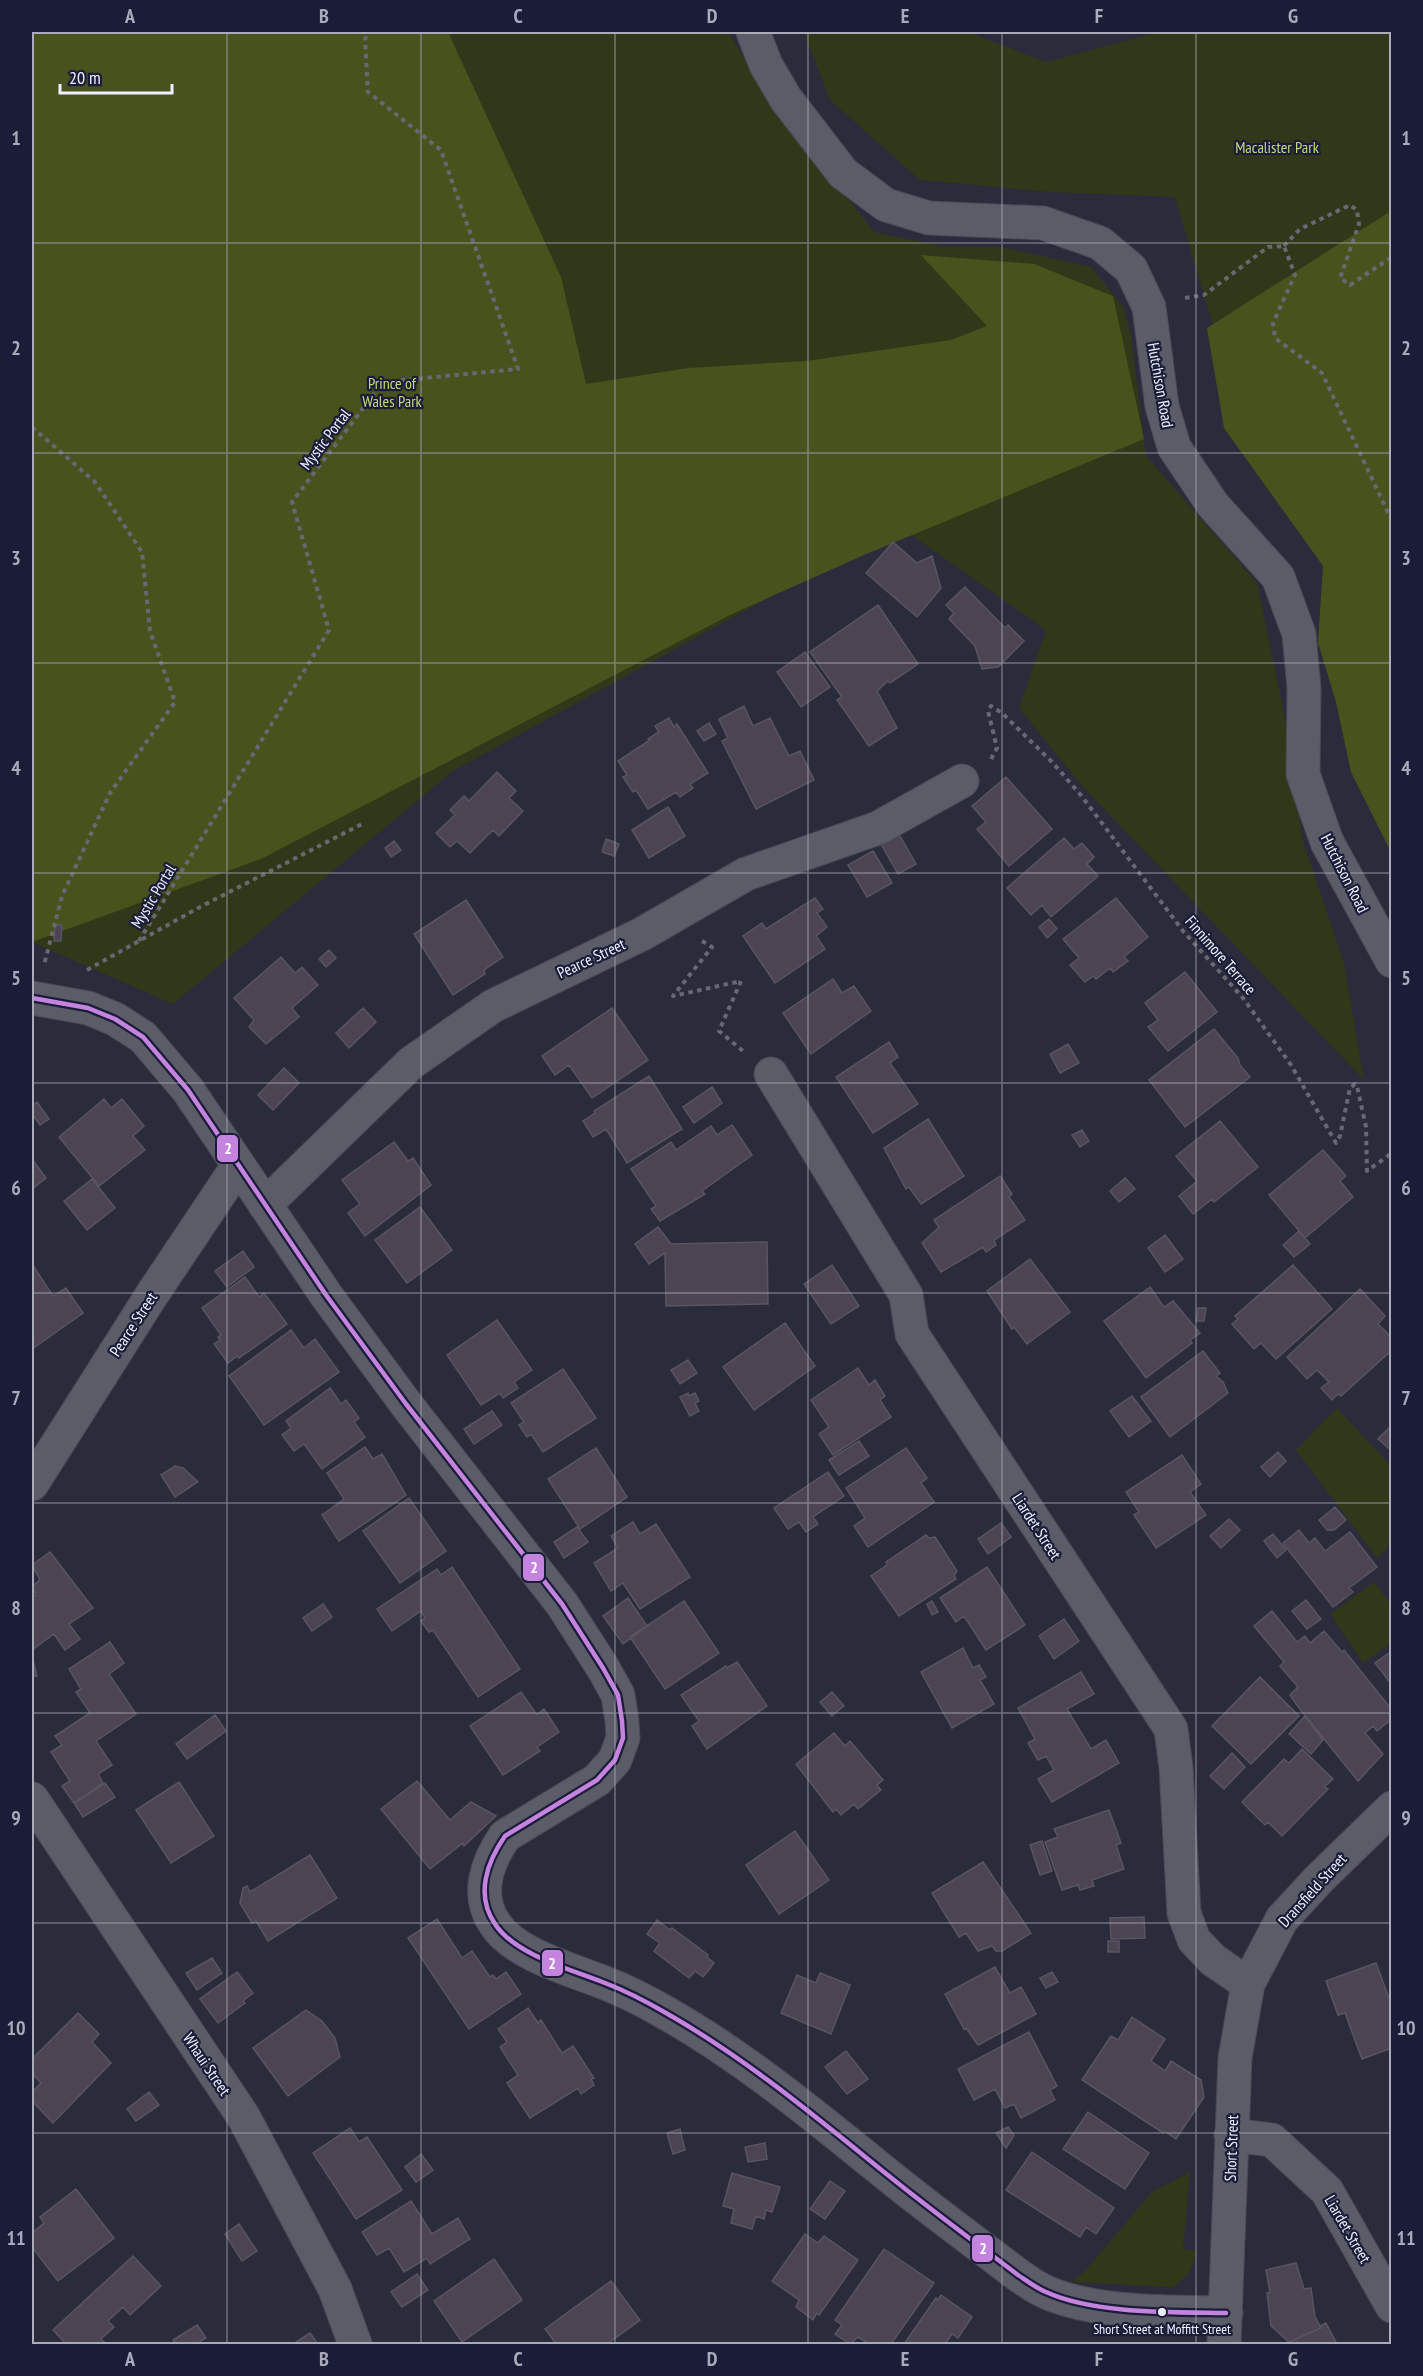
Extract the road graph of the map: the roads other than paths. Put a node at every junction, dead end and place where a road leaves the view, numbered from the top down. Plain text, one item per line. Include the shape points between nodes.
1 (753, 32) edge
2 (975, 773) road end
3 (1392, 960) edge
4 (45, 1000) edge
5 (771, 1074) road end
6 (238, 1166) junction
7 (266, 1205) junction
8 (32, 1484) edge
9 (32, 1799) edge
10 (1392, 1808) edge
11 (1248, 1984) junction
12 (1231, 2135) junction
13 (1392, 2306) edge
14 (1225, 2329) edge
15 (355, 2344) edge

1 - 3 street, Hutchison Road via 766,65 800,118 843,173 886,205 928,218 1043,223 1100,243 1131,269 1149,307 1162,406 1174,447 1213,505 1278,577 1299,634 1304,688 1303,774 1327,842
2 - 7 street, Pearce Street via 878,828 746,874 668,920 493,1006 411,1063
4 - 6 street via 88,1008 143,1036 188,1090
5 - 11 street, Liardet Street via 906,1295 912,1334 1171,1728 1184,1913 1194,1940 1213,1960
6 - 7 street
6 - 8 street, Pearce Street
7 - 14 street via 406,1404 562,1604 618,1695 623,1738 615,1760 597,1780 505,1836 495,1850 484,1887 495,1924 511,1940 555,1964 664,2012 723,2047 1045,2292 1070,2301 1143,2311
9 - 15 street, Whaui Street via 243,2116 335,2289
10 - 11 street, Dransfield Street via 1282,1919
11 - 12 street, Short Street via 1235,2058
12 - 13 street, Liardet Street via 1272,2140 1327,2191
12 - 14 street, Short Street

